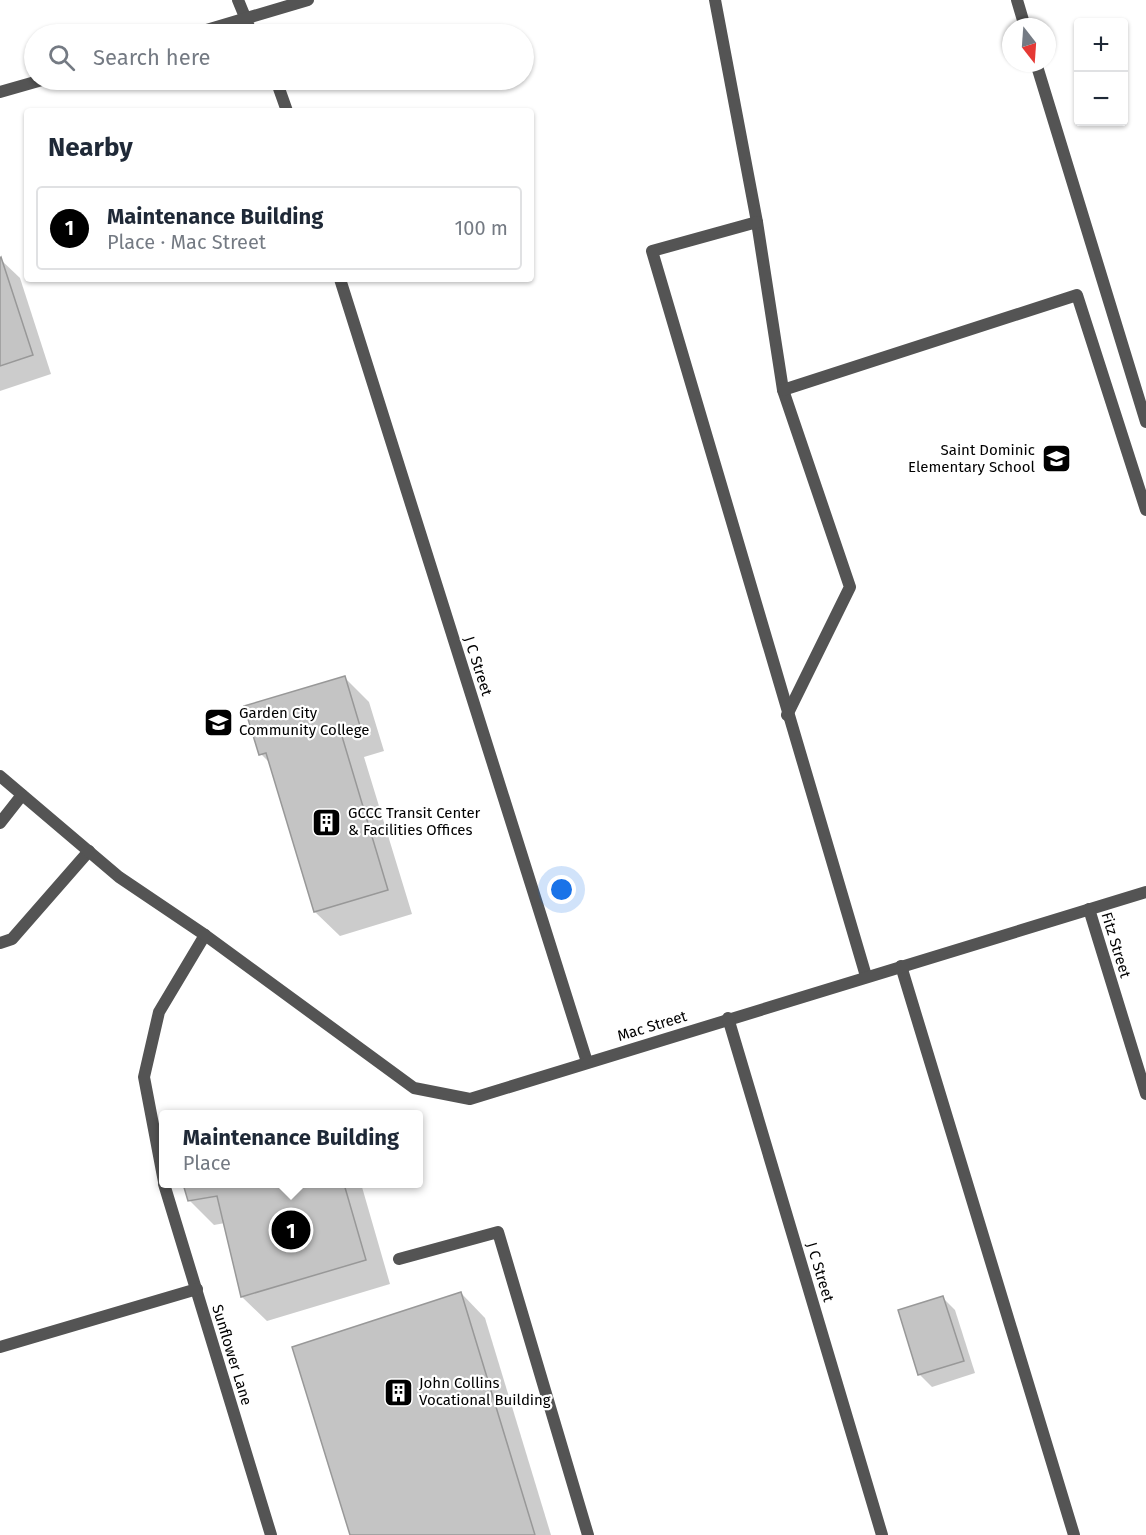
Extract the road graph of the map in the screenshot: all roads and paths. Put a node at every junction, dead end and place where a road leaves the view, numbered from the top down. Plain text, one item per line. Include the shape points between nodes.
1 (238, 0) edge
2 (309, 0) edge
3 (715, 0) edge
4 (1017, 0) edge
5 (1022, 18) edge
6 (244, 19) junction
7 (227, 24) edge
8 (247, 24) edge
9 (1039, 72) edge
10 (24, 85) edge
11 (280, 90) edge
12 (0, 92) edge
13 (286, 108) edge
14 (757, 222) junction
15 (341, 282) edge
16 (783, 390) junction
17 (1146, 422) edge
18 (1146, 510) edge
19 (787, 715) junction
20 (0, 776) edge
21 (22, 795) junction
22 (0, 823) edge
23 (89, 852) junction
24 (1146, 892) edge
25 (1089, 909) junction
26 (205, 935) junction
27 (0, 943) edge
28 (901, 966) junction
29 (866, 976) junction
30 (728, 1018) junction
31 (587, 1062) junction
32 (1146, 1094) edge
33 (159, 1156) edge
34 (166, 1188) edge
35 (399, 1259) dead end
36 (197, 1288) junction
37 (0, 1347) edge
38 (271, 1535) edge
39 (588, 1535) edge
40 (882, 1535) edge
41 (1074, 1535) edge

1 - 6 street
2 - 6 street
3 - 14 street
4 - 5 street
6 - 7 street
6 - 8 street
9 - 17 street
10 - 12 street
11 - 13 street
14 - 16 street
14 - 19 street via 652,251
15 - 31 street, J C Street
16 - 18 street via 1077,294
16 - 19 street via 850,587
19 - 29 street
20 - 21 street, Mac Street
21 - 22 street
21 - 23 street, Mac Street
23 - 26 street, Mac Street
23 - 27 street via 12,939
24 - 25 street, Mac Street
25 - 28 street, Mac Street
25 - 32 street, Fitz Street
26 - 31 street, Mac Street via 414,1088 470,1099
26 - 33 street, Sunflower Lane via 159,1012 144,1077
28 - 29 street, Mac Street
28 - 41 street
29 - 30 street, Mac Street
30 - 31 street, Mac Street
30 - 40 street, J C Street
34 - 36 street, Sunflower Lane
35 - 39 street via 498,1232
36 - 37 street
36 - 38 street, Sunflower Lane

